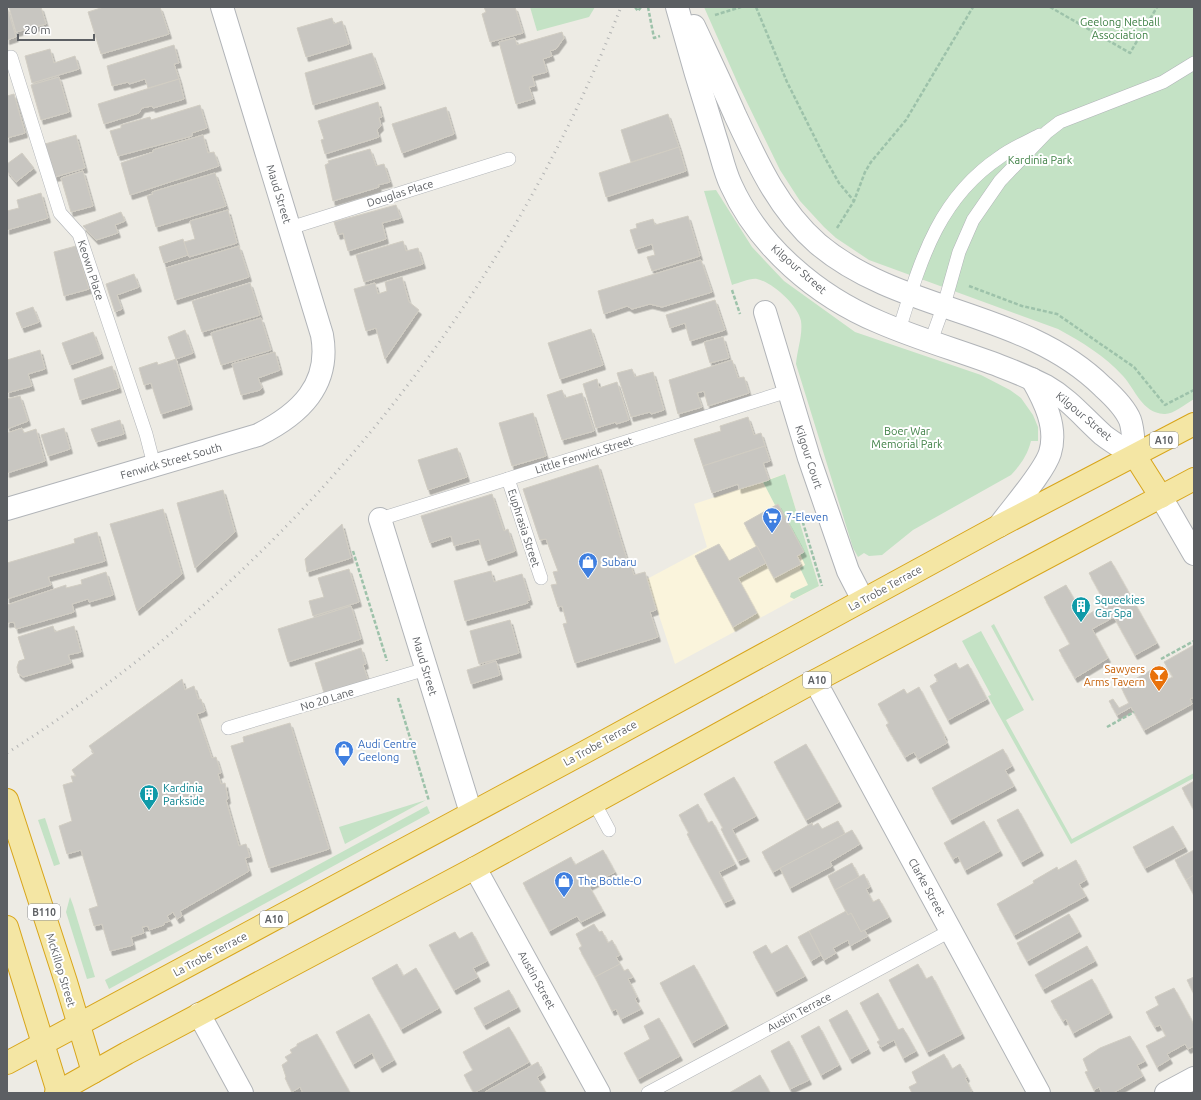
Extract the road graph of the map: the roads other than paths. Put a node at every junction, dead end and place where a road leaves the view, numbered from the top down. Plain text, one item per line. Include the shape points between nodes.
1 (222, 7) edge
2 (677, 7) edge
3 (684, 7) edge
4 (11, 57) dead end
5 (1194, 63) edge
6 (1047, 132) junction
7 (509, 159) dead end
8 (290, 228) junction
9 (911, 294) junction
10 (944, 305) junction
11 (765, 312) dead end
12 (899, 330) junction
13 (930, 342) junction
14 (1032, 379) junction
15 (318, 382) joint
16 (788, 390) junction
17 (1194, 424) edge
18 (1135, 456) junction
19 (154, 465) junction
20 (508, 479) junction
21 (1194, 479) edge
22 (1161, 497) junction
23 (7, 509) edge
24 (380, 519) joint
25 (998, 526) junction
26 (1194, 554) edge
27 (540, 578) dead end
28 (863, 600) junction
29 (426, 669) junction
30 (815, 681) junction
31 (228, 728) dead end
32 (7, 800) edge
33 (594, 802) junction
34 (471, 813) junction
35 (609, 830) dead end
36 (475, 868) junction
37 (7, 928) edge
38 (950, 931) junction
39 (199, 1014) junction
40 (78, 1026) junction
41 (42, 1044) junction
42 (7, 1063) edge
43 (93, 1072) junction
44 (1194, 1078) edge
45 (57, 1092) edge
46 (242, 1093) edge
47 (599, 1093) edge
48 (648, 1093) edge
49 (1038, 1093) edge
50 (1166, 1093) edge

1 - 8 street, Maud Street
2 - 12 street, Kilgour Street via 728,176 751,221 782,257 823,291 860,314
3 - 9 street via 755,159 784,207 807,233 834,256 864,275
4 - 19 lane, Keown Place via 60,212 79,234
5 - 6 lane via 1162,82 1066,119
6 - 9 lane via 999,157 977,176 956,200 938,224 929,242
6 - 10 lane via 1000,181 973,220 959,252
7 - 8 lane, Douglas Place
8 - 15 street, Maud Street via 323,341 324,365
9 - 10 street
9 - 12 lane
10 - 13 lane
10 - 18 street via 1014,330 1081,368 1110,394 1127,414 1131,421
11 - 16 street, Kilgour Court
12 - 13 street, Kilgour Street
13 - 14 street, Kilgour Street
14 - 18 street, Kilgour Street via 1072,403 1103,435
14 - 25 street via 1049,417 1052,437 1050,452 1041,470
15 - 19 street, Fenwick Street South via 302,404 269,429 245,440
16 - 20 lane, Little Fenwick Street
16 - 28 street, Kilgour Court via 848,571
17 - 18 highway, La Trobe Terrace / A10
18 - 22 highway
18 - 25 highway, La Trobe Terrace / A10
19 - 23 street, Fenwick Street South
20 - 24 lane, Little Fenwick Street
20 - 27 lane, Euphrasia Street
21 - 22 highway, A10
22 - 26 street
22 - 30 highway, A10
24 - 29 street, Maud Street
25 - 28 highway, La Trobe Terrace / A10
28 - 34 highway, La Trobe Terrace / A10
29 - 31 lane, No 20 Lane
29 - 34 street, Maud Street
30 - 33 highway, A10
30 - 38 street, Clarke Street
32 - 40 highway, McKillop Street / B110
33 - 35 lane
33 - 36 highway, A10
34 - 40 highway, La Trobe Terrace / A10
36 - 39 highway, A10
36 - 47 street, Austin Street
37 - 41 highway
38 - 48 lane, Austin Terrace
38 - 49 street, Clarke Street
39 - 43 highway, A10
39 - 46 street
40 - 41 highway, La Trobe Terrace / A10
40 - 43 highway, McKillop Street / B110
41 - 42 highway, La Trobe Terrace / A10
41 - 45 highway
43 - 45 highway, A10
44 - 50 street

